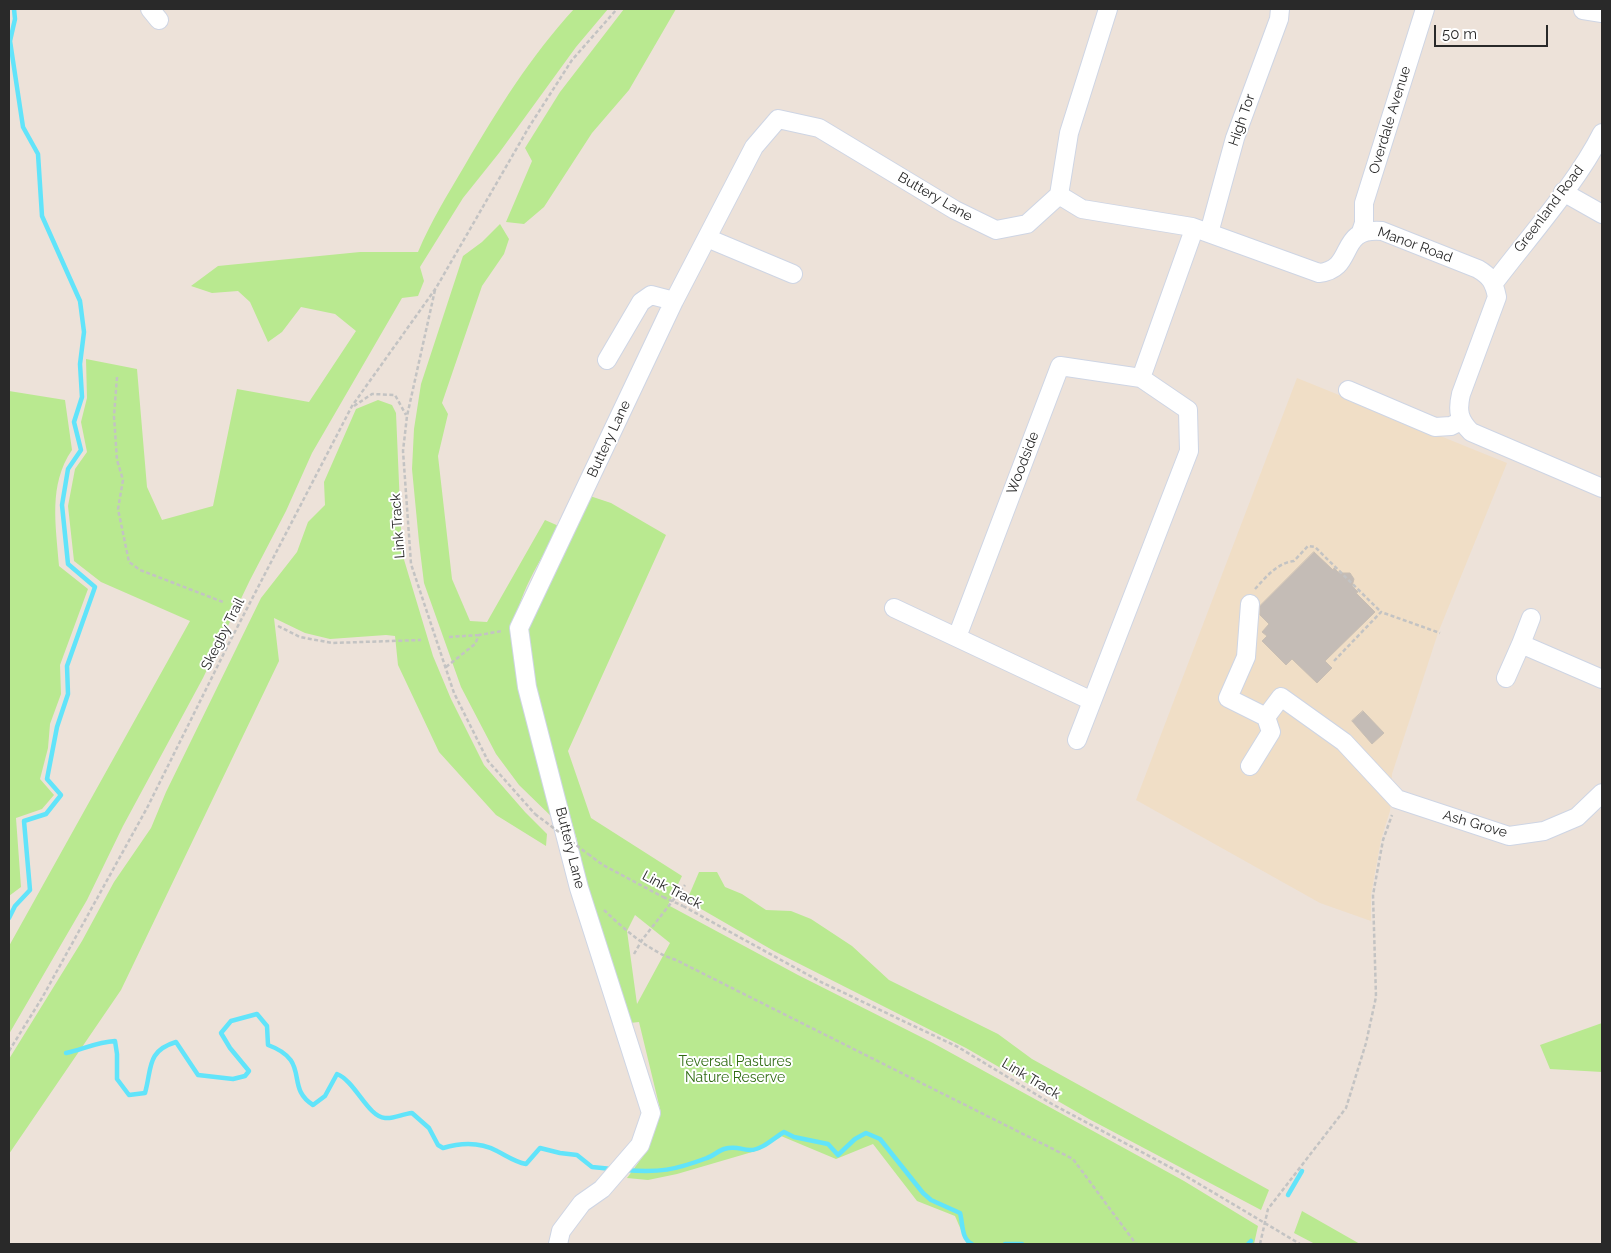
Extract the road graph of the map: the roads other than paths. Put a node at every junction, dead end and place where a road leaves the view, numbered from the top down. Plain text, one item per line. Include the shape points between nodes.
1 (1108, 9) edge
2 (1280, 9) edge
3 (1425, 9) edge
4 (1583, 10) dead end
5 (1602, 13) edge
6 (1602, 133) edge
7 (1563, 192) junction
8 (1059, 195) junction
9 (1602, 214) edge
10 (1192, 227) junction
11 (1361, 232) junction
12 (1209, 233) junction
13 (707, 238) junction
14 (793, 274) dead end
15 (1494, 283) junction
16 (674, 301) junction
17 (607, 360) dead end
18 (1141, 378) junction
19 (1348, 390) dead end
20 (1461, 421) junction
21 (1602, 488) edge
22 (1250, 604) road end
23 (894, 608) dead end
24 (1531, 618) dead end
25 (957, 636) junction
26 (1520, 644) junction
27 (1506, 678) dead end
28 (1602, 679) edge
29 (1092, 701) junction
30 (1266, 717) junction
31 (1077, 740) dead end
32 (1250, 766) dead end
33 (1602, 793) edge
34 (558, 1244) edge

1 - 8 street via 1069,133
2 - 12 street, High Tor via 1235,138
3 - 11 street, Overdale Avenue via 1364,203
4 - 5 street
6 - 7 street, Greenland Road
7 - 9 street
7 - 15 street, Greenland Road
8 - 10 street, Manor Road via 1082,209
8 - 13 street, Buttery Lane via 1027,224 996,230 955,210 819,128 778,119 754,147
10 - 12 street, Manor Road
10 - 18 street
11 - 12 street, Manor Road via 1352,239 1337,266 1319,273
11 - 15 street, Manor Road via 1382,230 1478,268
13 - 14 street
13 - 16 street, Buttery Lane
15 - 20 street via 1495,306 1461,394 1458,409
16 - 17 street via 650,295 642,302
16 - 34 street, Buttery Lane via 519,628 527,687 579,888 651,1113 640,1145 602,1189 582,1203 561,1231
18 - 25 street, Woodside via 1060,366
18 - 29 street, Woodside via 1188,410 1189,451
19 - 20 street via 1436,427 1451,426
20 - 21 street via 1472,432
22 - 30 street via 1246,657 1228,698
23 - 25 street
24 - 26 street
25 - 29 street
26 - 27 street
26 - 28 street
29 - 31 street, Woodside
30 - 32 street via 1271,732
30 - 33 street, Ash Grove via 1282,697 1344,742 1397,799 1509,836 1544,830 1577,817

